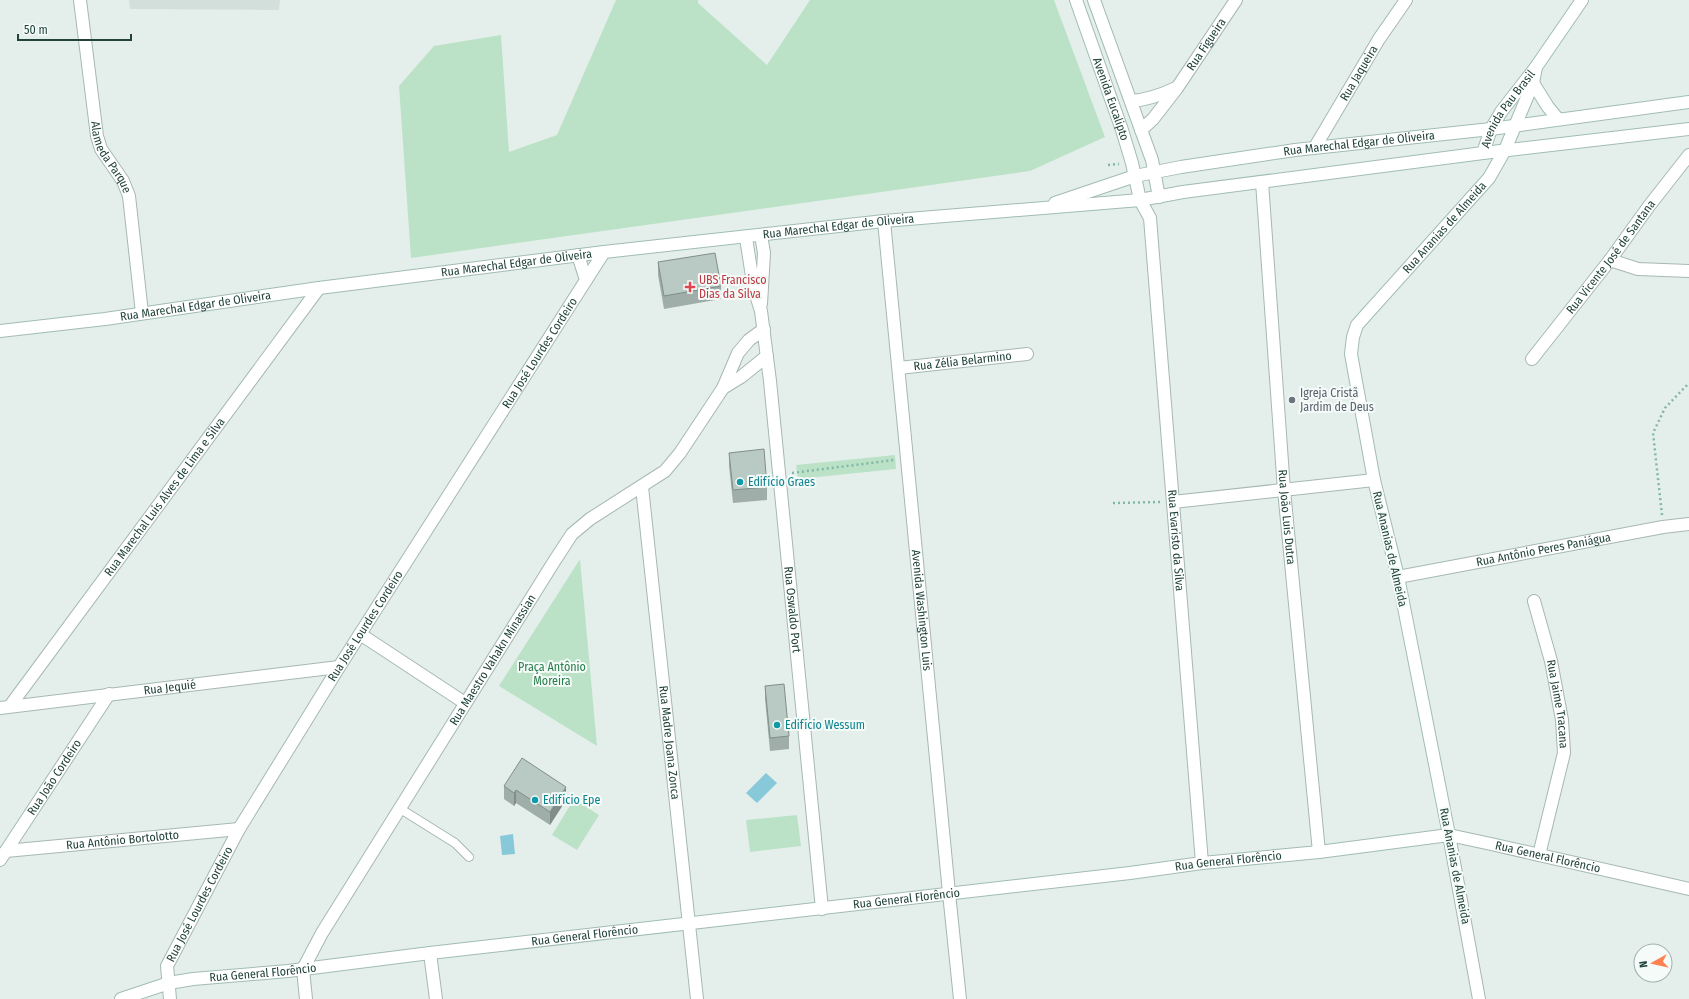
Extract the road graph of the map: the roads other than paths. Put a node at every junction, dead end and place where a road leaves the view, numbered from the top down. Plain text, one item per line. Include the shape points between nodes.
1 (80, 0) edge
2 (1076, 0) edge
3 (1094, 0) edge
4 (1236, 0) edge
5 (1406, 0) edge
6 (1582, 0) edge
7 (1536, 66) junction
8 (1533, 83) junction
9 (1177, 88) junction
10 (1131, 101) junction
11 (1689, 102) edge
12 (1558, 119) junction
13 (1515, 125) junction
14 (1492, 129) junction
15 (1689, 129) edge
16 (1140, 130) junction
17 (1315, 148) junction
18 (1505, 150) junction
19 (1483, 153) junction
20 (1689, 155) edge
21 (1155, 173) junction
22 (1135, 176) junction
23 (1262, 182) junction
24 (1158, 197) junction
25 (1140, 200) junction
26 (1035, 209) junction
27 (1150, 218) junction
28 (884, 221) junction
29 (761, 235) junction
30 (746, 238) junction
31 (604, 252) junction
32 (578, 255) junction
33 (1610, 260) junction
34 (1689, 271) edge
35 (586, 280) junction
36 (319, 288) junction
37 (761, 311) junction
38 (142, 314) junction
39 (764, 329) junction
40 (0, 331) edge
41 (1027, 354) dead end
42 (767, 356) junction
43 (1532, 359) dead end
44 (899, 368) junction
45 (723, 388) junction
46 (1374, 480) junction
47 (642, 486) junction
48 (1284, 490) junction
49 (1173, 502) junction
50 (1689, 524) edge
51 (1398, 577) junction
52 (1534, 601) dead end
53 (360, 634) junction
54 (339, 667) junction
55 (109, 694) junction
56 (465, 703) junction
57 (5, 707) edge
58 (399, 808) junction
59 (239, 829) junction
60 (1449, 836) junction
61 (1319, 852) junction
62 (1539, 855) junction
63 (3, 856) edge
64 (469, 857) dead end
65 (1202, 863) junction
66 (1689, 889) edge
67 (948, 893) junction
68 (822, 909) junction
69 (689, 924) junction
70 (430, 952) junction
71 (303, 969) junction
72 (169, 983) junction
73 (122, 999) edge
74 (170, 999) edge
75 (306, 999) edge
76 (436, 999) edge
77 (697, 999) edge
78 (960, 999) edge
79 (1479, 999) edge

1 - 38 street, Alameda Parque via 94,124 101,149 123,181 129,196
2 - 22 street, Avenida Eucalipto via 1122,130
3 - 10 street, Avenida Eucalipto
4 - 9 street, Rua Figueira
5 - 17 street, Rua Jaqueira
6 - 7 street, Avenida Pau Brasil
7 - 8 street, Avenida Pau Brasil
7 - 14 street, Avenida Pau Brasil via 1501,112
8 - 12 street
8 - 13 street, Avenida Pau Brasil
9 - 10 street via 1158,96
9 - 16 street, Rua Figueira via 1154,119
10 - 16 street, Avenida Eucalipto
11 - 12 street, Rua Marechal Edgar de Oliveira
12 - 13 street, Rua Marechal Edgar de Oliveira
13 - 14 street, Rua Marechal Edgar de Oliveira
13 - 18 street, Avenida Pau Brasil
14 - 17 street, Rua Marechal Edgar de Oliveira
14 - 19 street, Avenida Pau Brasil
15 - 18 street, Rua Marechal Edgar de Oliveira
16 - 21 street, Avenida Eucalipto
17 - 21 street, Rua Marechal Edgar de Oliveira
18 - 19 street, Rua Marechal Edgar de Oliveira
18 - 46 street, Rua Ananias de Almeida via 1489,178 1357,325 1351,354
19 - 23 street, Rua Marechal Edgar de Oliveira
20 - 33 street, Rua Vicente José de Santana
21 - 22 street, Rua Marechal Edgar de Oliveira
21 - 24 street, Avenida Eucalipto
22 - 25 street, Avenida Eucalipto
22 - 26 street, Rua Marechal Edgar de Oliveira
23 - 24 street, Rua Marechal Edgar de Oliveira
23 - 48 street, Rua João Luis Dutra
24 - 25 street, Rua Marechal Edgar de Oliveira
24 - 27 street, Rua Evaristo da Silva
25 - 26 street, Rua Marechal Edgar de Oliveira
25 - 27 street, Rua Evaristo da Silva
26 - 28 street, Rua Marechal Edgar de Oliveira
27 - 49 street, Rua Evaristo da Silva
28 - 29 street, Rua Marechal Edgar de Oliveira
28 - 44 street, Avenida Washington Luis
29 - 30 street, Rua Marechal Edgar de Oliveira
29 - 37 street, Rua Oswaldo Port via 764,259
30 - 31 street, Rua Marechal Edgar de Oliveira
30 - 37 street, Rua Oswaldo Port via 754,289
31 - 32 street, Rua Marechal Edgar de Oliveira
31 - 35 street, Rua José Lourdes Cordeiro
32 - 35 street
32 - 36 street, Rua Marechal Edgar de Oliveira
33 - 34 street via 1638,269
33 - 43 street, Rua Vicente José de Santana
35 - 53 street, Rua José Lourdes Cordeiro
36 - 38 street, Rua Marechal Edgar de Oliveira
36 - 57 street, Rua Marechal Luis Alves de Lima e Silva
37 - 39 street, Rua Oswaldo Port
38 - 40 street, Rua Marechal Edgar de Oliveira
39 - 42 street, Rua Oswaldo Port
39 - 45 street, Rua Maestro Vahakn Minassian via 749,340 738,353
41 - 44 street, Rua Zélia Belarmino
42 - 45 street, Rua Maestro Vahakn Minassian
42 - 68 street, Rua Oswaldo Port
44 - 67 street, Avenida Washington Luis
45 - 47 street, Rua Maestro Vahakn Minassian via 680,453 665,471
46 - 48 street
46 - 51 street, Rua Ananias de Almeida
47 - 56 street, Rua Maestro Vahakn Minassian via 590,519 572,534
47 - 69 street, Rua Madre Joana Zonca
48 - 49 street
48 - 61 street, Rua João Luis Dutra
49 - 65 street, Rua Evaristo da Silva
50 - 51 street, Rua Antônio Peres Paniágua
51 - 60 street, Rua Ananias de Almeida
52 - 62 street, Rua Jaime Tracana via 1551,661 1562,720 1564,753
53 - 54 street, Rua José Lourdes Cordeiro
53 - 56 street
54 - 55 street, Rua Jequié
54 - 59 street, Rua José Lourdes Cordeiro
55 - 57 street, Rua Jequié
55 - 63 street, Rua João Cordeiro
56 - 58 street, Rua Maestro Vahakn Minassian
58 - 64 lane via 455,843
58 - 71 street, Rua Maestro Vahakn Minassian via 322,933
59 - 63 street, Rua Antônio Bortolotto
59 - 72 street, Rua José Lourdes Cordeiro via 167,966
60 - 61 street, Rua General Florêncio
60 - 62 street, Rua General Florêncio
60 - 79 street, Rua Ananias de Almeida
61 - 65 street, Rua General Florêncio
62 - 66 street, Rua General Florêncio
65 - 67 street, Rua General Florêncio
67 - 68 street, Rua General Florêncio
67 - 78 street, Avenida Washington Luis
68 - 69 street, Rua General Florêncio
69 - 70 street, Rua General Florêncio
69 - 77 street, Rua Madre Joana Zonca
70 - 71 street, Rua General Florêncio
70 - 76 street
71 - 72 street, Rua General Florêncio
71 - 75 street
72 - 73 street, Rua General Florêncio
72 - 74 street, Rua José Lourdes Cordeiro

